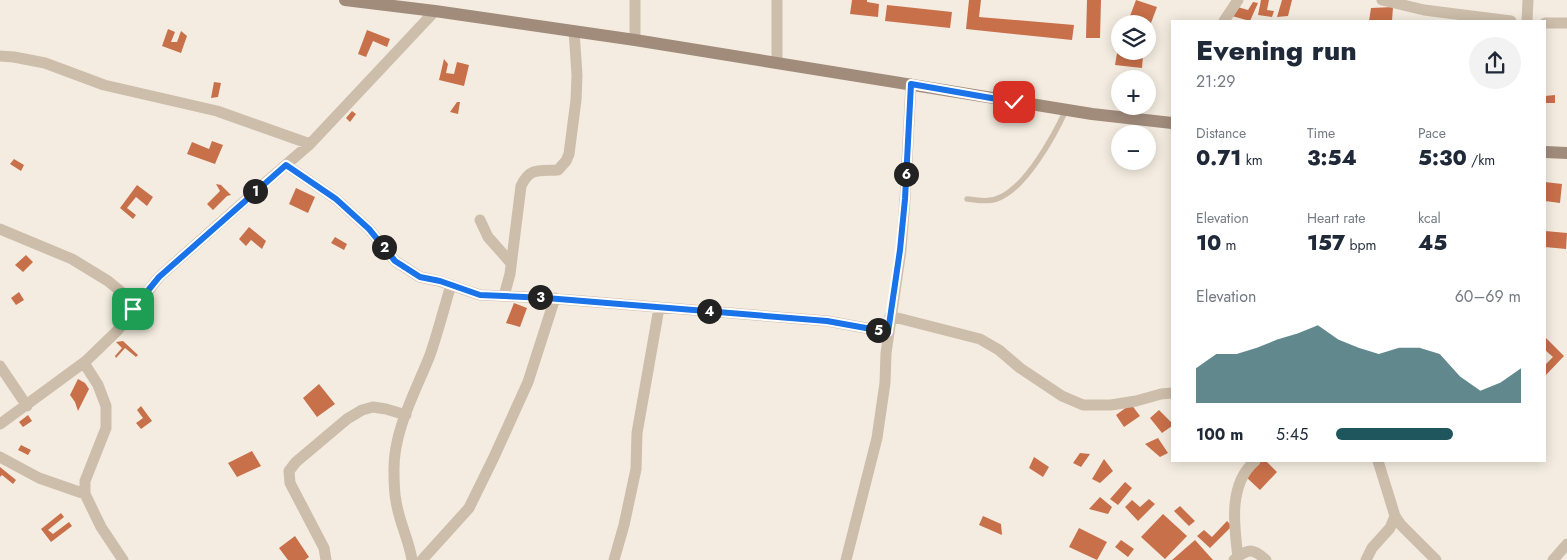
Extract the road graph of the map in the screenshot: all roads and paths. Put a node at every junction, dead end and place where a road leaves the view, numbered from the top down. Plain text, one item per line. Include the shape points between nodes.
1 (346, 0) edge
2 (635, 0) edge
3 (777, 0) edge
4 (1238, 0) edge
5 (1382, 0) edge
6 (1528, 0) edge
7 (435, 11) junction
8 (1225, 20) edge
9 (1503, 20) edge
10 (1527, 20) edge
11 (1567, 22) edge
12 (1546, 23) edge
13 (574, 31) junction
14 (635, 40) junction
15 (0, 56) edge
16 (777, 63) junction
17 (911, 84) junction
18 (1066, 110) junction
19 (1171, 122) edge
20 (310, 144) junction
21 (1546, 152) edge
22 (1567, 153) edge
23 (286, 165) junction
24 (967, 199) dead end
25 (480, 220) dead end
26 (0, 230) edge
27 (511, 264) junction
28 (451, 285) junction
29 (504, 296) junction
30 (555, 298) junction
31 (137, 305) junction
32 (659, 308) junction
33 (890, 316) junction
34 (888, 332) junction
35 (84, 363) junction
36 (0, 366) edge
37 (1171, 393) edge
38 (27, 406) junction
39 (406, 415) junction
40 (0, 424) edge
41 (0, 457) edge
42 (1254, 462) edge
43 (1378, 462) edge
44 (85, 494) junction
45 (1395, 516) junction
46 (1567, 544) edge
47 (1236, 558) edge
48 (123, 560) edge
49 (326, 560) edge
50 (412, 560) edge
51 (422, 560) edge
52 (614, 560) edge
53 (846, 560) edge
54 (1266, 560) edge
55 (1366, 560) edge
56 (1436, 560) edge
57 (1553, 560) edge

1 - 7 main road
2 - 14 street
3 - 16 street
4 - 8 street
5 - 9 street via 1424,10
6 - 10 street
7 - 13 main road
7 - 20 street
11 - 12 street
13 - 14 main road
13 - 27 street via 576,100 569,154 558,170 536,170 524,178 520,186
14 - 16 main road
15 - 20 street via 44,63 104,85 217,111
16 - 17 main road
17 - 18 main road
17 - 33 street via 905,199
18 - 19 main road
18 - 24 lane via 1040,157 1017,186 1002,197 987,201
20 - 23 street
21 - 22 main road
23 - 28 street via 336,199 369,229 395,261 420,277
23 - 31 street via 159,277
25 - 27 street via 488,237
26 - 31 street via 72,259 108,281
27 - 29 street
28 - 29 street via 480,295
28 - 39 street
29 - 30 street
30 - 32 street
30 - 51 street via 528,382 469,508
31 - 35 street via 117,331
32 - 34 street via 827,321
32 - 52 street via 637,433 636,469
33 - 34 street
33 - 37 street via 980,340 1062,396 1083,405 1112,405
34 - 53 street via 877,438
35 - 38 street
35 - 44 street via 106,406 106,428 85,481
36 - 38 street
38 - 40 street
39 - 49 street via 372,407 362,410 289,471 290,483 324,548
39 - 50 street via 396,447 394,470 396,502
41 - 44 street via 39,478
42 - 47 street via 1245,472 1236,499
43 - 45 street
44 - 48 street via 101,527
45 - 55 street
45 - 56 street
46 - 57 street
47 - 54 street via 1250,550

